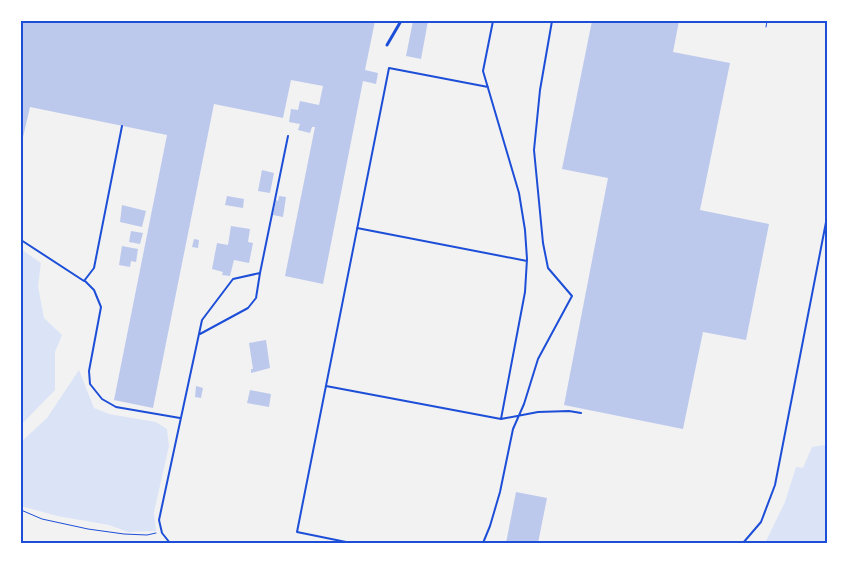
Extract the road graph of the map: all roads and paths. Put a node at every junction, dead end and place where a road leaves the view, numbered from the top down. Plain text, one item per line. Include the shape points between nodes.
1 (401, 21) edge
2 (493, 21) edge
3 (552, 21) edge
4 (767, 21) edge
5 (766, 27) dead end
6 (387, 45) dead end
7 (488, 88) junction
8 (122, 126) dead end
9 (288, 136) dead end
10 (827, 217) edge
11 (357, 228) junction
12 (21, 240) edge
13 (527, 261) junction
14 (260, 273) junction
15 (84, 281) junction
16 (200, 334) junction
17 (326, 386) junction
18 (581, 413) dead end
19 (519, 416) junction
20 (180, 418) junction
21 (501, 419) junction
22 (21, 510) edge
23 (162, 532) junction
24 (170, 543) edge
25 (351, 543) edge
26 (483, 543) edge
27 (744, 543) edge

1 - 6 street
2 - 7 lane via 483,71
3 - 19 lane via 534,150 542,243 548,268 572,296 538,359
4 - 5 path
7 - 11 lane via 389,68
7 - 13 lane via 519,193
8 - 15 lane via 94,268
9 - 14 lane
10 - 27 lane via 775,486 761,522
11 - 13 lane
11 - 17 lane
12 - 15 lane
13 - 21 lane via 525,292
14 - 16 lane via 256,298 248,308
14 - 16 lane via 233,279 202,320
15 - 20 lane via 94,290 101,307 89,371 90,384 102,399 116,407
16 - 20 lane
17 - 21 lane
17 - 25 lane via 297,532
18 - 19 lane via 568,411
19 - 21 lane
19 - 26 lane via 513,429 493,518
20 - 23 lane via 159,520
22 - 23 path via 42,519 124,534
23 - 24 lane

